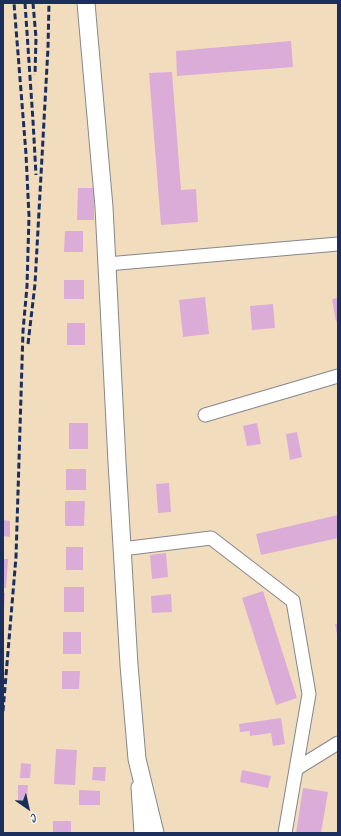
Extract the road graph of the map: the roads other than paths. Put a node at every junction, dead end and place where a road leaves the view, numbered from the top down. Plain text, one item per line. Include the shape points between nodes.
1 (86, 3) edge
2 (338, 244) edge
3 (107, 264) junction
4 (338, 376) edge
5 (205, 415) dead end
6 (122, 549) junction
7 (338, 743) edge
8 (137, 759) junction
9 (296, 769) junction
10 (141, 833) edge
11 (155, 833) edge
12 (285, 833) edge

1 - 3 main road
2 - 3 street
3 - 6 main road
4 - 5 street
6 - 8 main road
6 - 9 street via 211,538 293,601 308,694
7 - 9 street
8 - 10 street
8 - 11 main road
9 - 12 street

